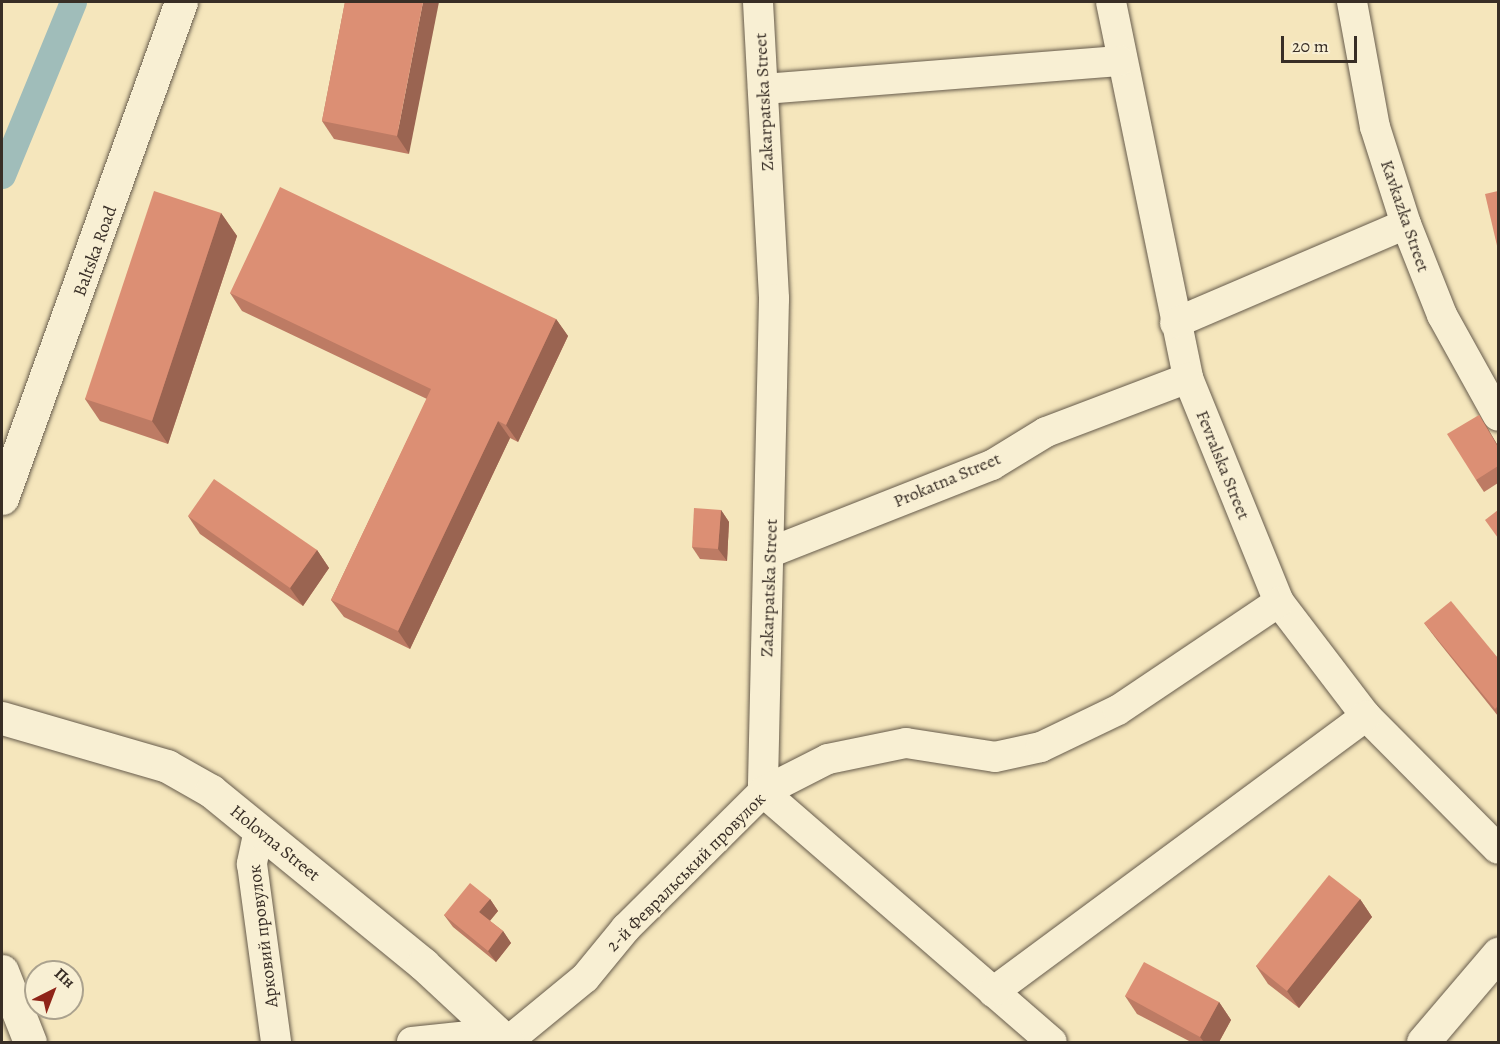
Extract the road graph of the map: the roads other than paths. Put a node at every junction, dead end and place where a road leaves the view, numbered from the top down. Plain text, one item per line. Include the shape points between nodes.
1 (181, 2) edge
2 (759, 2) edge
3 (1111, 2) edge
4 (1352, 2) edge
5 (1120, 61) junction
6 (763, 89) junction
7 (1406, 224) junction
8 (1175, 323) junction
9 (1188, 378) junction
10 (1494, 400) edge
11 (2, 498) edge
12 (771, 552) junction
13 (1279, 602) junction
14 (1366, 716) junction
15 (2, 718) edge
16 (763, 792) junction
17 (259, 830) junction
18 (1498, 849) edge
19 (1498, 954) edge
20 (2, 971) edge
21 (993, 992) junction
22 (503, 1039) edge
23 (30, 1042) edge
24 (276, 1042) edge
25 (412, 1042) edge
26 (1052, 1042) edge
27 (1423, 1042) edge

1 - 11 street, Baltska Road
2 - 6 street, Zakarpatska Street
3 - 5 street, Fevralska Street
4 - 7 street, Kavkazka Street via 1375,127
5 - 6 street
5 - 8 street, Fevralska Street
6 - 12 street, Zakarpatska Street via 774,299
7 - 8 street
7 - 10 street, Kavkazka Street via 1442,315
8 - 9 street, Fevralska Street
9 - 12 street, Prokatna Street via 1046,432 992,465
9 - 13 street, Fevralska Street
12 - 16 street, Zakarpatska Street
13 - 14 street, Fevralska Street
13 - 16 street, 2-й Февральський провулок via 1118,710 1041,747 995,757 906,743 828,759
14 - 18 street, Fevralska Street
14 - 21 street
15 - 17 street, Holovna Street via 167,766 211,791
16 - 21 street
16 - 22 street, 2-й Февральський провулок via 626,928 585,978
17 - 22 street, Holovna Street
17 - 24 street, Арковий провулок via 252,864
19 - 27 street
20 - 23 street
21 - 26 street
22 - 25 street

